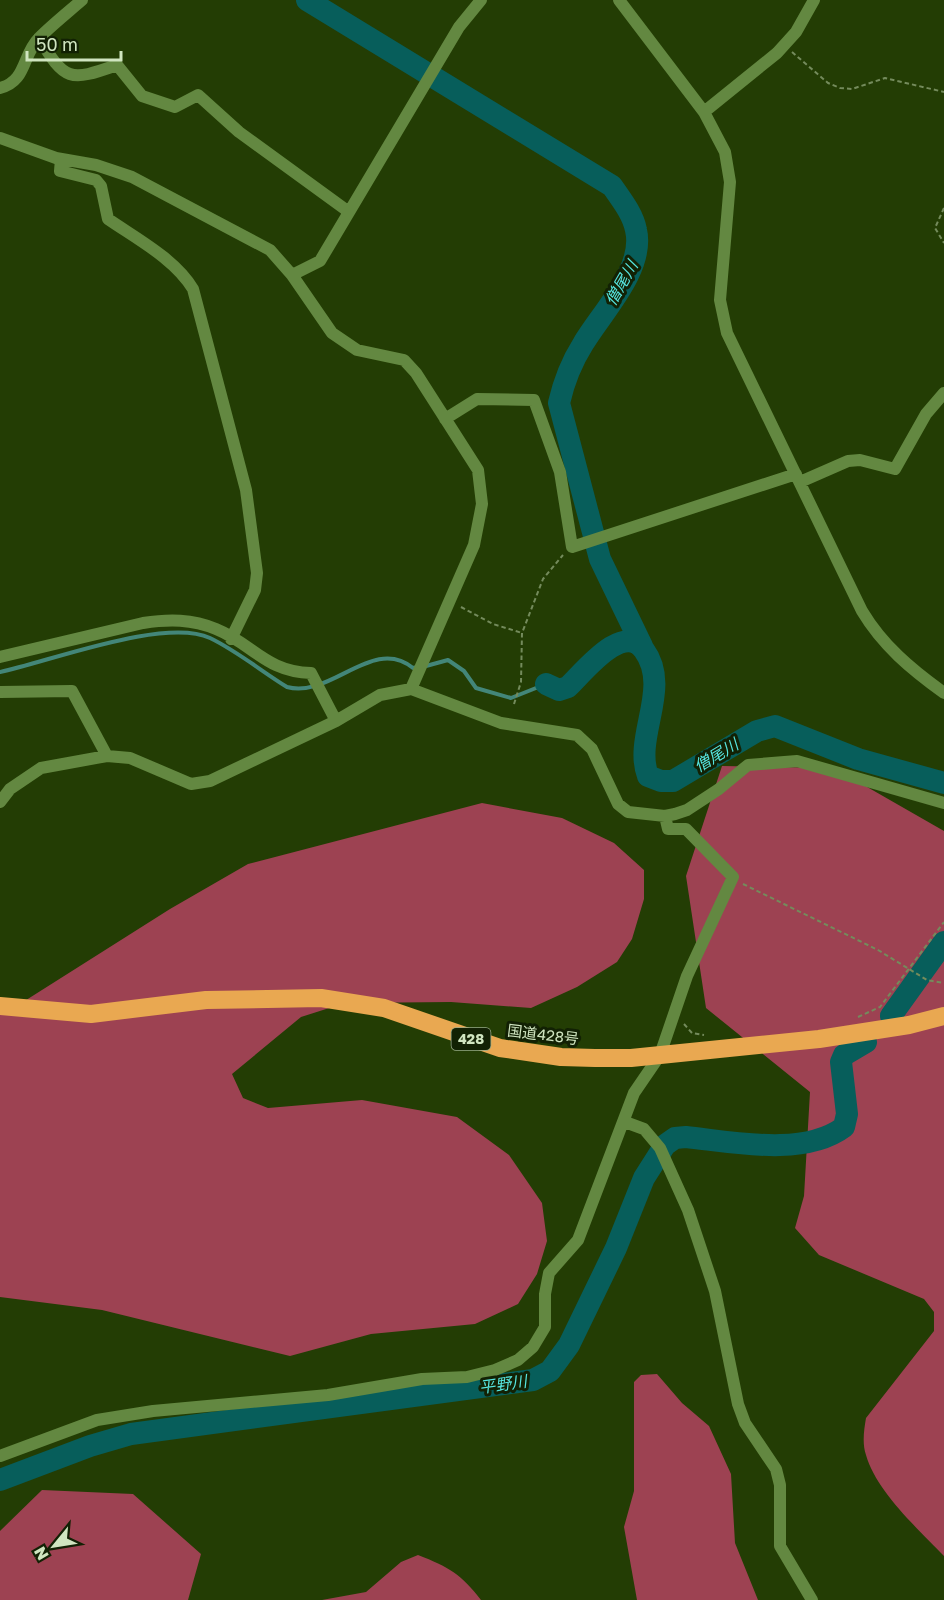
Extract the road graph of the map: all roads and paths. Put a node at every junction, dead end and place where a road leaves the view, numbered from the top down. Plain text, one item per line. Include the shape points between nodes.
1 (82, 0) edge
2 (481, 0) edge
3 (619, 0) edge
4 (814, 0) edge
5 (39, 38) junction
6 (782, 48) junction
7 (0, 88) edge
8 (944, 92) edge
9 (704, 112) junction
10 (0, 138) edge
11 (61, 159) junction
12 (944, 208) edge
13 (349, 212) junction
14 (944, 243) edge
15 (292, 275) junction
16 (944, 393) edge
17 (445, 419) junction
18 (798, 478) junction
19 (572, 548) junction
20 (450, 602) junction
21 (522, 633) junction
22 (231, 639) junction
23 (0, 657) edge
24 (411, 689) junction
25 (0, 692) edge
26 (944, 693) edge
27 (514, 704) dead end
28 (336, 721) junction
29 (107, 756) junction
30 (0, 802) edge
31 (944, 803) edge
32 (665, 816) junction
33 (733, 877) junction
34 (944, 922) edge
35 (910, 970) junction
36 (944, 983) edge
37 (677, 1002) junction
38 (0, 1006) edge
39 (944, 1016) edge
40 (857, 1017) dead end
41 (711, 1035) dead end
42 (660, 1055) junction
43 (625, 1122) junction
44 (0, 1455) edge
45 (812, 1600) edge

1 - 5 street
2 - 13 street via 459,27
3 - 9 street
4 - 6 street
5 - 7 street via 29,49 20,76
5 - 13 street via 57,68 71,76 89,75 117,64 142,96 175,107 198,94 239,132
6 - 8 path via 840,88 852,89 885,78
6 - 9 street
9 - 18 street via 725,152 730,182 720,300 727,333
10 - 11 street
11 - 15 street via 132,177 270,250
11 - 22 street via 60,171 96,180 101,186 108,219 160,255 193,289 246,490 257,573 255,590
12 - 14 path via 935,228
13 - 15 street via 320,261
15 - 17 street via 332,333 345,343 357,350 404,360
16 - 18 street via 895,469 848,461
17 - 19 street via 477,399 534,400 560,472
17 - 20 street via 478,470 482,504 474,545
18 - 19 street
18 - 26 street via 877,637
19 - 21 path via 543,579
20 - 21 path
20 - 24 street
21 - 27 path via 521,682
22 - 23 street via 218,630 190,621 166,620
22 - 28 street via 273,666 292,673 311,673
24 - 28 street via 380,695
24 - 32 street via 501,723 577,735 592,748 618,804 628,812
25 - 29 street via 72,691
28 - 29 street via 210,781 191,784 130,758
29 - 30 street via 41,768 10,789
31 - 32 street via 797,761 748,765 687,810
32 - 33 street via 668,829 686,829
33 - 35 path
33 - 37 street
34 - 35 path
35 - 36 path via 927,980
35 - 40 path via 880,1007
37 - 41 path via 686,1029 692,1034
37 - 42 street
38 - 42 highway, 国道428号 / 428 via 91,1014 206,1000 321,998 384,1008 471,1039 530,1053 595,1058
39 - 42 highway, 国道428号 / 428 via 819,1040
42 - 43 street via 634,1093
43 - 44 street via 578,1240 549,1273 545,1327 533,1347 518,1360 467,1377 422,1379 328,1395 153,1411 98,1420
43 - 45 street via 644,1129 660,1148 688,1210 715,1291 738,1404 776,1469 780,1485 780,1546

